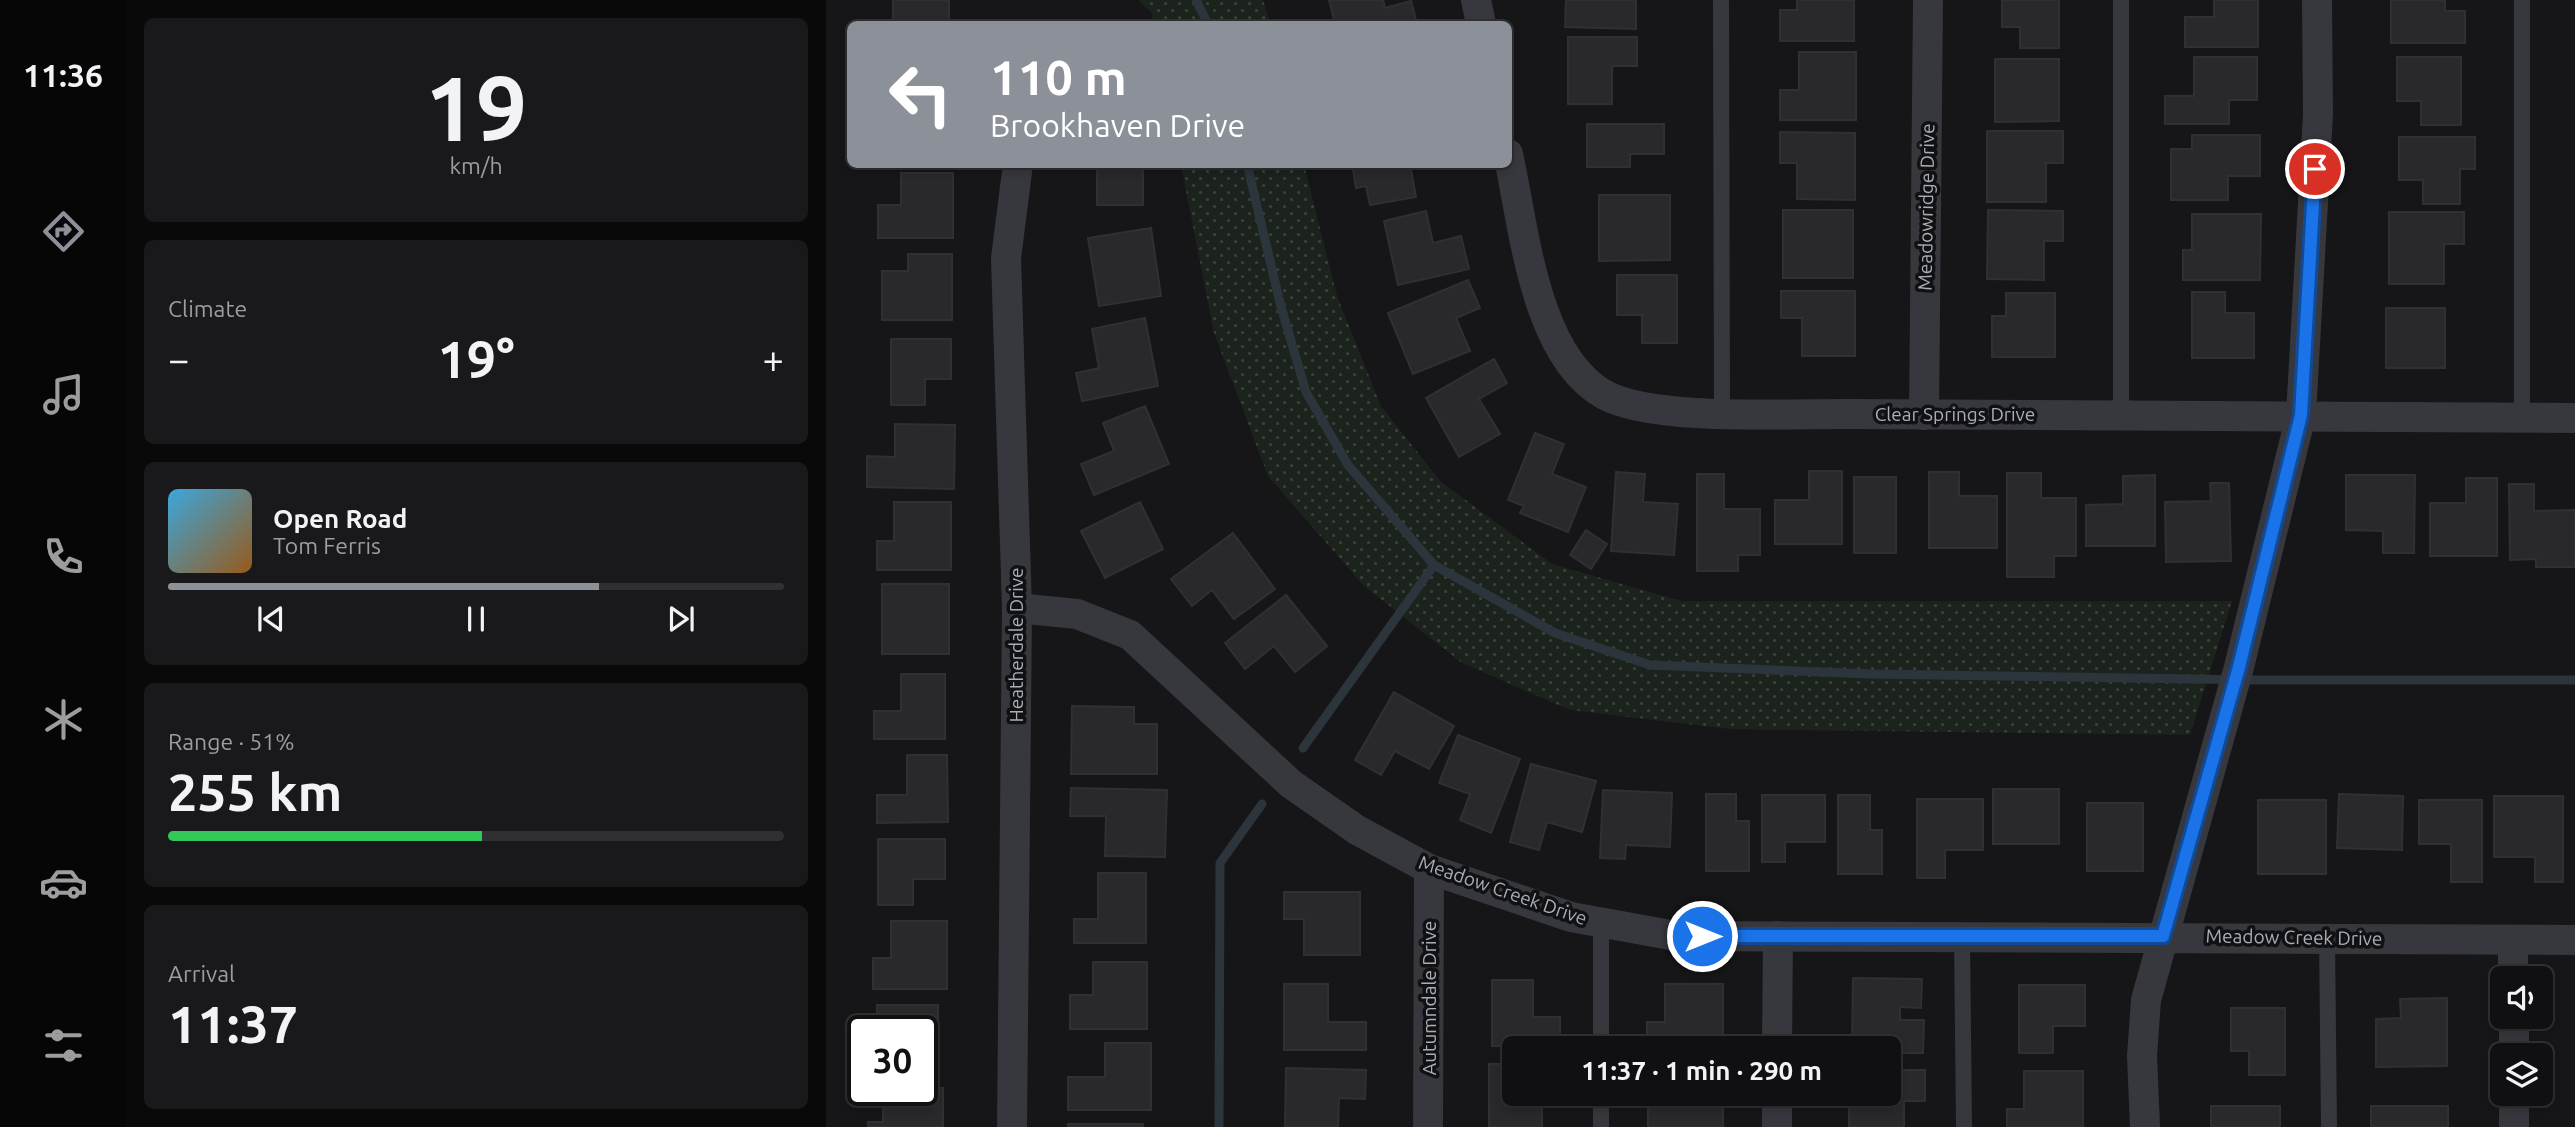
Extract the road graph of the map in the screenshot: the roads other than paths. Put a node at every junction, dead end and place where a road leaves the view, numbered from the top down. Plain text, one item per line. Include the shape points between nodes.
1 (1476, 0) edge
2 (1721, 0) edge
3 (1928, 0) edge
4 (2121, 0) edge
5 (2317, 0) edge
6 (2522, 0) edge
7 (1480, 21) edge
8 (1017, 168) edge
9 (1511, 168) edge
10 (1722, 412) junction
11 (1924, 415) junction
12 (2121, 415) junction
13 (2301, 415) junction
14 (2522, 417) junction
15 (2575, 418) edge
16 (1017, 608) junction
17 (1429, 869) junction
18 (1601, 922) junction
19 (1777, 936) junction
20 (1962, 936) junction
21 (2163, 936) junction
22 (2327, 938) junction
23 (2513, 940) junction
24 (2575, 940) edge
25 (2513, 966) edge
26 (1601, 1036) edge
27 (1777, 1036) edge
28 (1601, 1106) edge
29 (1777, 1106) edge
30 (2514, 1106) edge
31 (1012, 1127) edge
32 (1429, 1127) edge
33 (1601, 1127) edge
34 (1777, 1127) edge
35 (1964, 1127) edge
36 (2145, 1127) edge
37 (2329, 1127) edge
38 (2514, 1127) edge

1 - 7 street
2 - 10 lane
3 - 11 street, Meadowridge Drive
4 - 12 lane
5 - 13 street via 2318,114
6 - 14 lane
8 - 16 street, Heatherdale Drive via 1006,258
9 - 10 street, Clear Springs Drive via 1548,328 1571,367 1606,395 1655,410
10 - 11 street, Clear Springs Drive
11 - 12 street, Clear Springs Drive
12 - 13 street, Clear Springs Drive
13 - 14 street, Clear Springs Drive
13 - 21 street
14 - 15 street, Clear Springs Drive
16 - 17 street, Meadow Creek Drive via 1077,614 1130,635 1291,784 1357,830
16 - 31 street, Heatherdale Drive
17 - 18 street, Meadow Creek Drive via 1571,917
17 - 32 street, Autumndale Drive
18 - 19 street, Meadow Creek Drive via 1676,936
18 - 26 lane
19 - 20 street, Meadow Creek Drive
19 - 27 street
20 - 21 street, Meadow Creek Drive
20 - 35 lane
21 - 22 street, Meadow Creek Drive
21 - 36 street via 2146,1000 2142,1056
22 - 23 street, Meadow Creek Drive
22 - 37 lane
23 - 24 street, Meadow Creek Drive
23 - 25 street
28 - 33 lane
29 - 34 street
30 - 38 street

